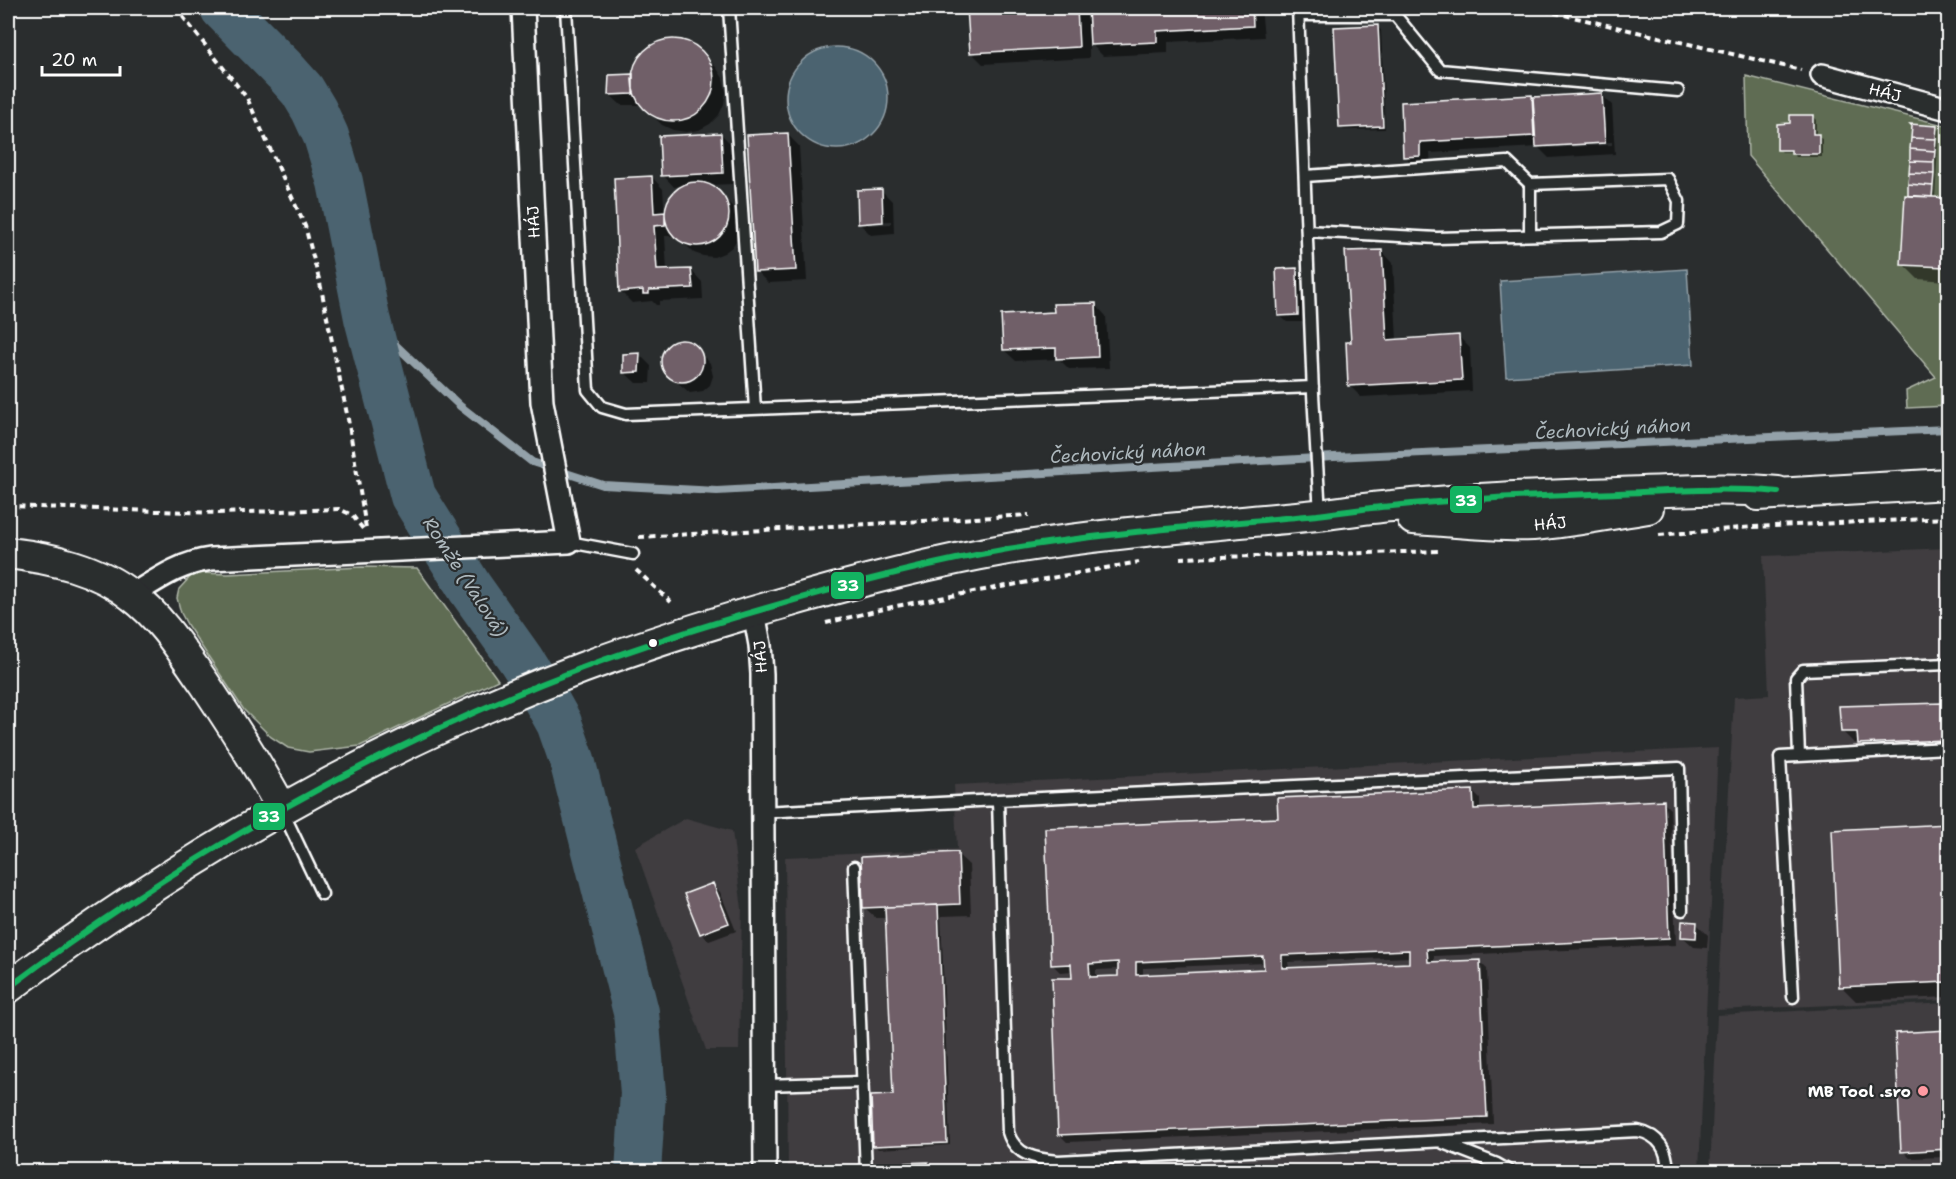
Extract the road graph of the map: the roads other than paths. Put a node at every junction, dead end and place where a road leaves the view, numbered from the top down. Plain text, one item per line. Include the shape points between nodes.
1 (523, 8) edge
2 (566, 8) edge
3 (729, 8) edge
4 (1298, 11) edge
5 (1822, 75) road end
6 (1678, 91) dead end
7 (1948, 109) edge
8 (1305, 176) junction
9 (1530, 184) junction
10 (1307, 231) junction
11 (1530, 235) junction
12 (1313, 387) junction
13 (755, 409) junction
14 (1948, 484) edge
15 (1320, 514) junction
16 (569, 542) junction
17 (8, 553) edge
18 (633, 554) road end
19 (132, 595) junction
20 (754, 612) junction
21 (1948, 664) edge
22 (1948, 748) edge
23 (1799, 756) junction
24 (998, 800) junction
25 (282, 809) junction
26 (762, 812) junction
27 (854, 867) dead end
28 (322, 894) dead end
29 (1682, 910) dead end
30 (8, 988) edge
31 (1793, 997) dead end
32 (863, 1082) junction
33 (764, 1085) junction
34 (1440, 1142) junction
35 (765, 1172) edge
36 (866, 1172) edge
37 (1511, 1172) edge
38 (1667, 1172) edge

1 - 16 street, HÁJ via 542,402
2 - 13 lane via 588,390 602,407 626,414
3 - 13 lane
4 - 6 lane via 1395,15 1440,70
4 - 8 lane
5 - 7 street, HÁJ
8 - 9 lane via 1507,162
8 - 10 lane
9 - 11 lane
9 - 11 lane via 1668,179 1679,201 1678,224 1662,232
10 - 11 lane via 1437,238
10 - 12 lane
12 - 13 lane
12 - 15 lane
14 - 15 main road, HÁJ via 1778,492 1724,489 1530,496
15 - 20 main road, HÁJ via 1164,528 1007,550 883,576
16 - 18 lane
16 - 19 street via 197,561 171,570
17 - 19 main road via 70,565
19 - 25 main road via 180,648
20 - 25 main road via 583,668 499,702
20 - 26 street, HÁJ via 762,674
21 - 23 lane via 1803,670 1796,678
22 - 23 lane
23 - 31 lane via 1780,757
24 - 26 lane
24 - 29 lane via 1679,768
24 - 34 lane via 1008,1132 1019,1151 1058,1161
25 - 28 lane
25 - 30 main road via 158,884
26 - 33 street, HÁJ
27 - 32 lane
32 - 33 lane
32 - 36 lane
33 - 35 street, HÁJ
34 - 37 lane
34 - 38 lane via 1638,1131 1661,1144

